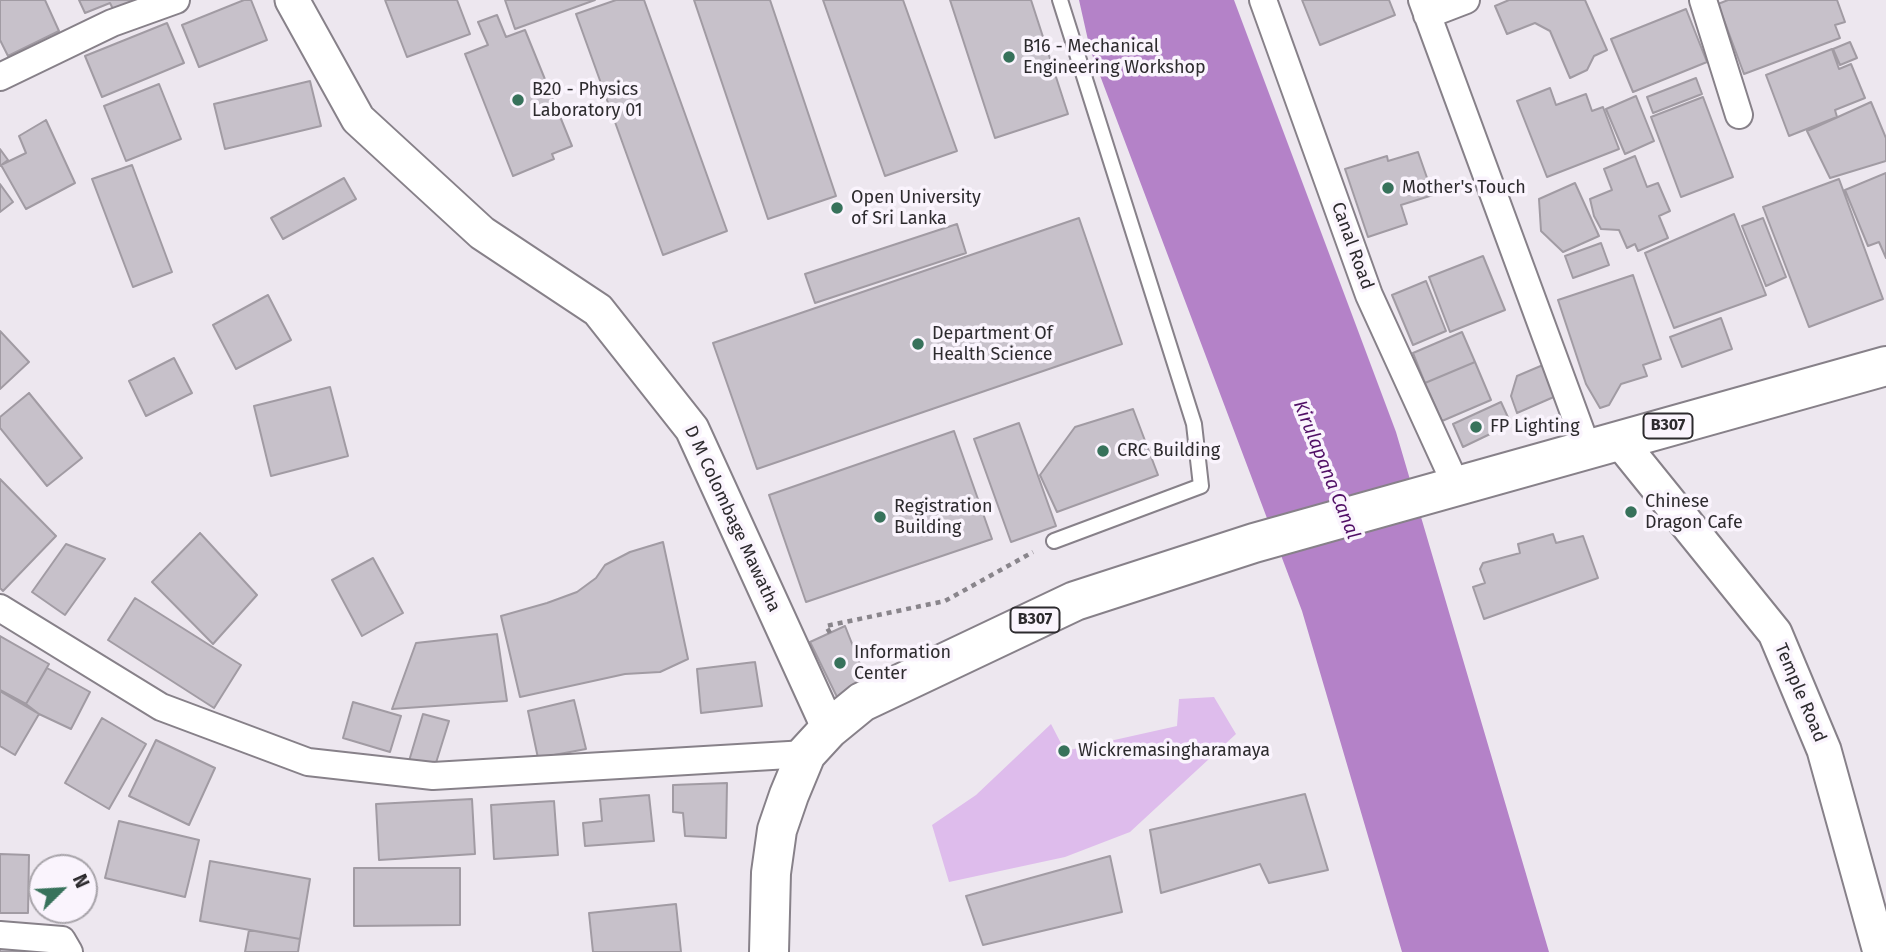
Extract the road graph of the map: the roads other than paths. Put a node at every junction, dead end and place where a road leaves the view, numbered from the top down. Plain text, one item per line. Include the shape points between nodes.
1 (176, 0) edge
2 (292, 0) edge
3 (1060, 0) edge
4 (1263, 0) edge
5 (1466, 0) edge
6 (1703, 0) edge
7 (1424, 8) edge
8 (0, 76) edge
9 (1739, 116) dead end
10 (1886, 366) edge
11 (1603, 444) junction
12 (1453, 486) junction
13 (1054, 541) road end
14 (0, 608) edge
15 (817, 742) junction
16 (0, 934) edge
17 (69, 952) edge
18 (769, 952) edge
19 (1880, 952) edge

1 - 8 street via 112,23
2 - 15 street, D M Colombage Mawatha via 358,119 482,233 598,310 692,429
3 - 13 lane via 1194,424 1201,486
4 - 12 street, Canal Road via 1369,295
5 - 7 street
6 - 9 street
7 - 11 street
10 - 11 main road, B307
11 - 12 main road, B307
11 - 19 street, Temple Road via 1775,633 1824,750
12 - 15 main road, B307 via 1075,601 862,702
14 - 15 street via 161,707 308,762 433,776
15 - 18 main road, B307 via 777,830
16 - 17 street via 62,940

